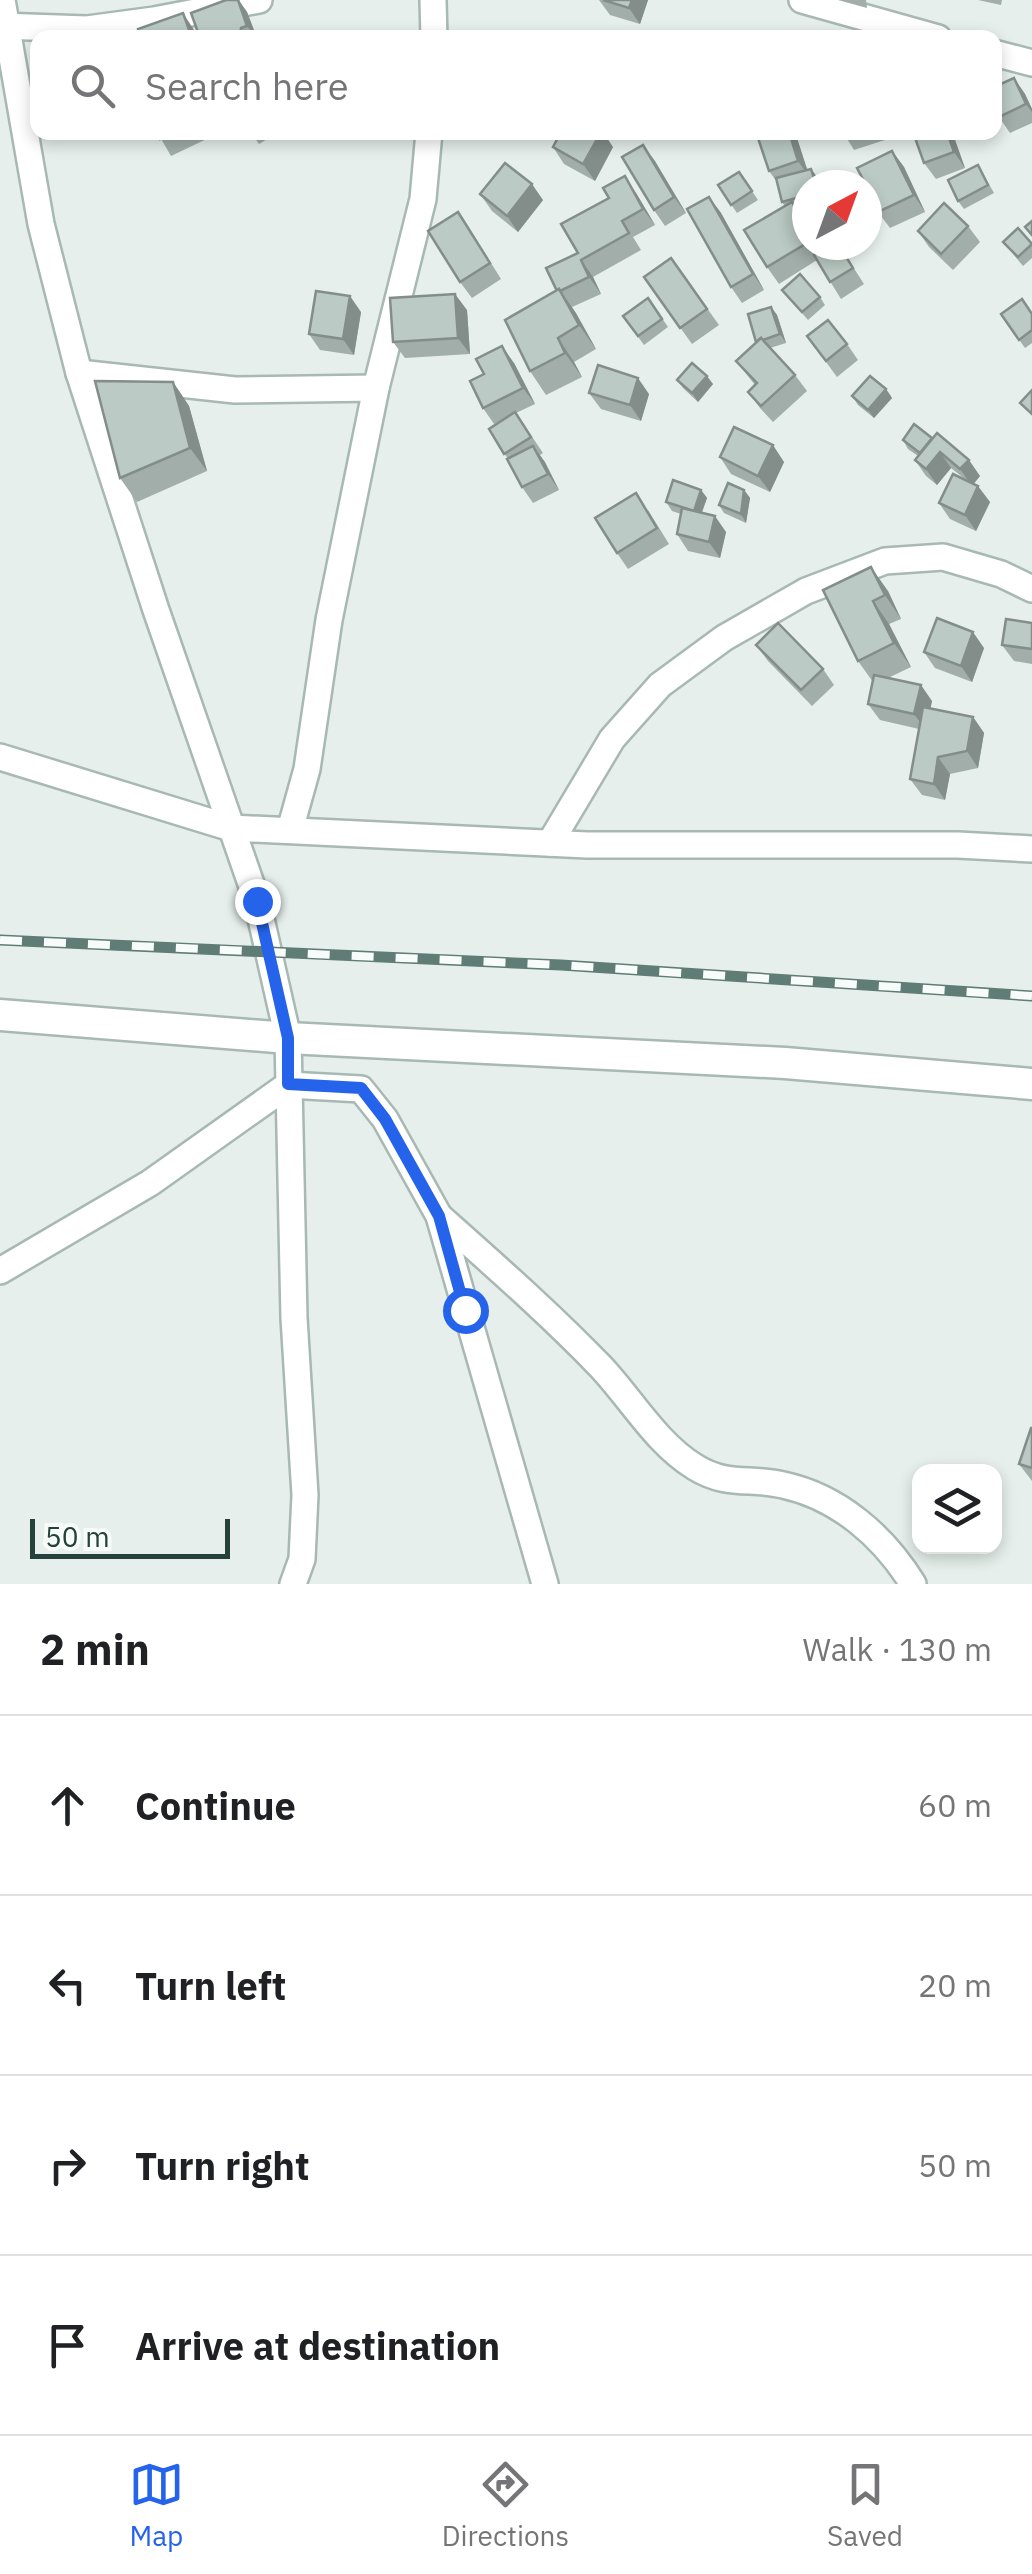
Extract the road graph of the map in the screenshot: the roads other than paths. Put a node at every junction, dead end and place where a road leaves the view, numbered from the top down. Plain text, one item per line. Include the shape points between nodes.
1 (2, 0) edge
2 (259, 0) edge
3 (433, 0) edge
4 (802, 0) edge
5 (2, 26) edge
6 (434, 30) edge
7 (909, 30) edge
8 (1002, 55) edge
9 (1032, 62) edge
10 (428, 140) edge
11 (79, 373) junction
12 (376, 388) junction
13 (1032, 589) edge
14 (0, 757) edge
15 (231, 828) junction
16 (290, 830) junction
17 (550, 843) junction
18 (1032, 849) edge
19 (0, 1015) edge
20 (288, 1038) junction
21 (288, 1084) junction
22 (1032, 1084) edge
23 (439, 1216) junction
24 (0, 1271) edge
25 (293, 1584) edge
26 (545, 1584) edge
27 (913, 1584) edge

1 - 5 street
2 - 5 street via 87,28
3 - 6 street
4 - 7 street
5 - 11 street via 40,224
8 - 9 street
10 - 12 street via 424,200
11 - 12 street via 235,390
11 - 15 street
12 - 16 street via 307,769
13 - 17 street via 943,557 885,561 806,591 660,685 612,739
14 - 15 street
15 - 16 street
15 - 20 street via 257,901
16 - 17 street
17 - 18 street
19 - 20 street
20 - 21 street
20 - 22 street via 785,1063
21 - 23 street via 361,1088
21 - 24 street via 150,1183
21 - 25 street via 304,1495 302,1558
23 - 26 street
23 - 27 street via 562,1328 695,1468 734,1483 782,1484 826,1501 867,1526

